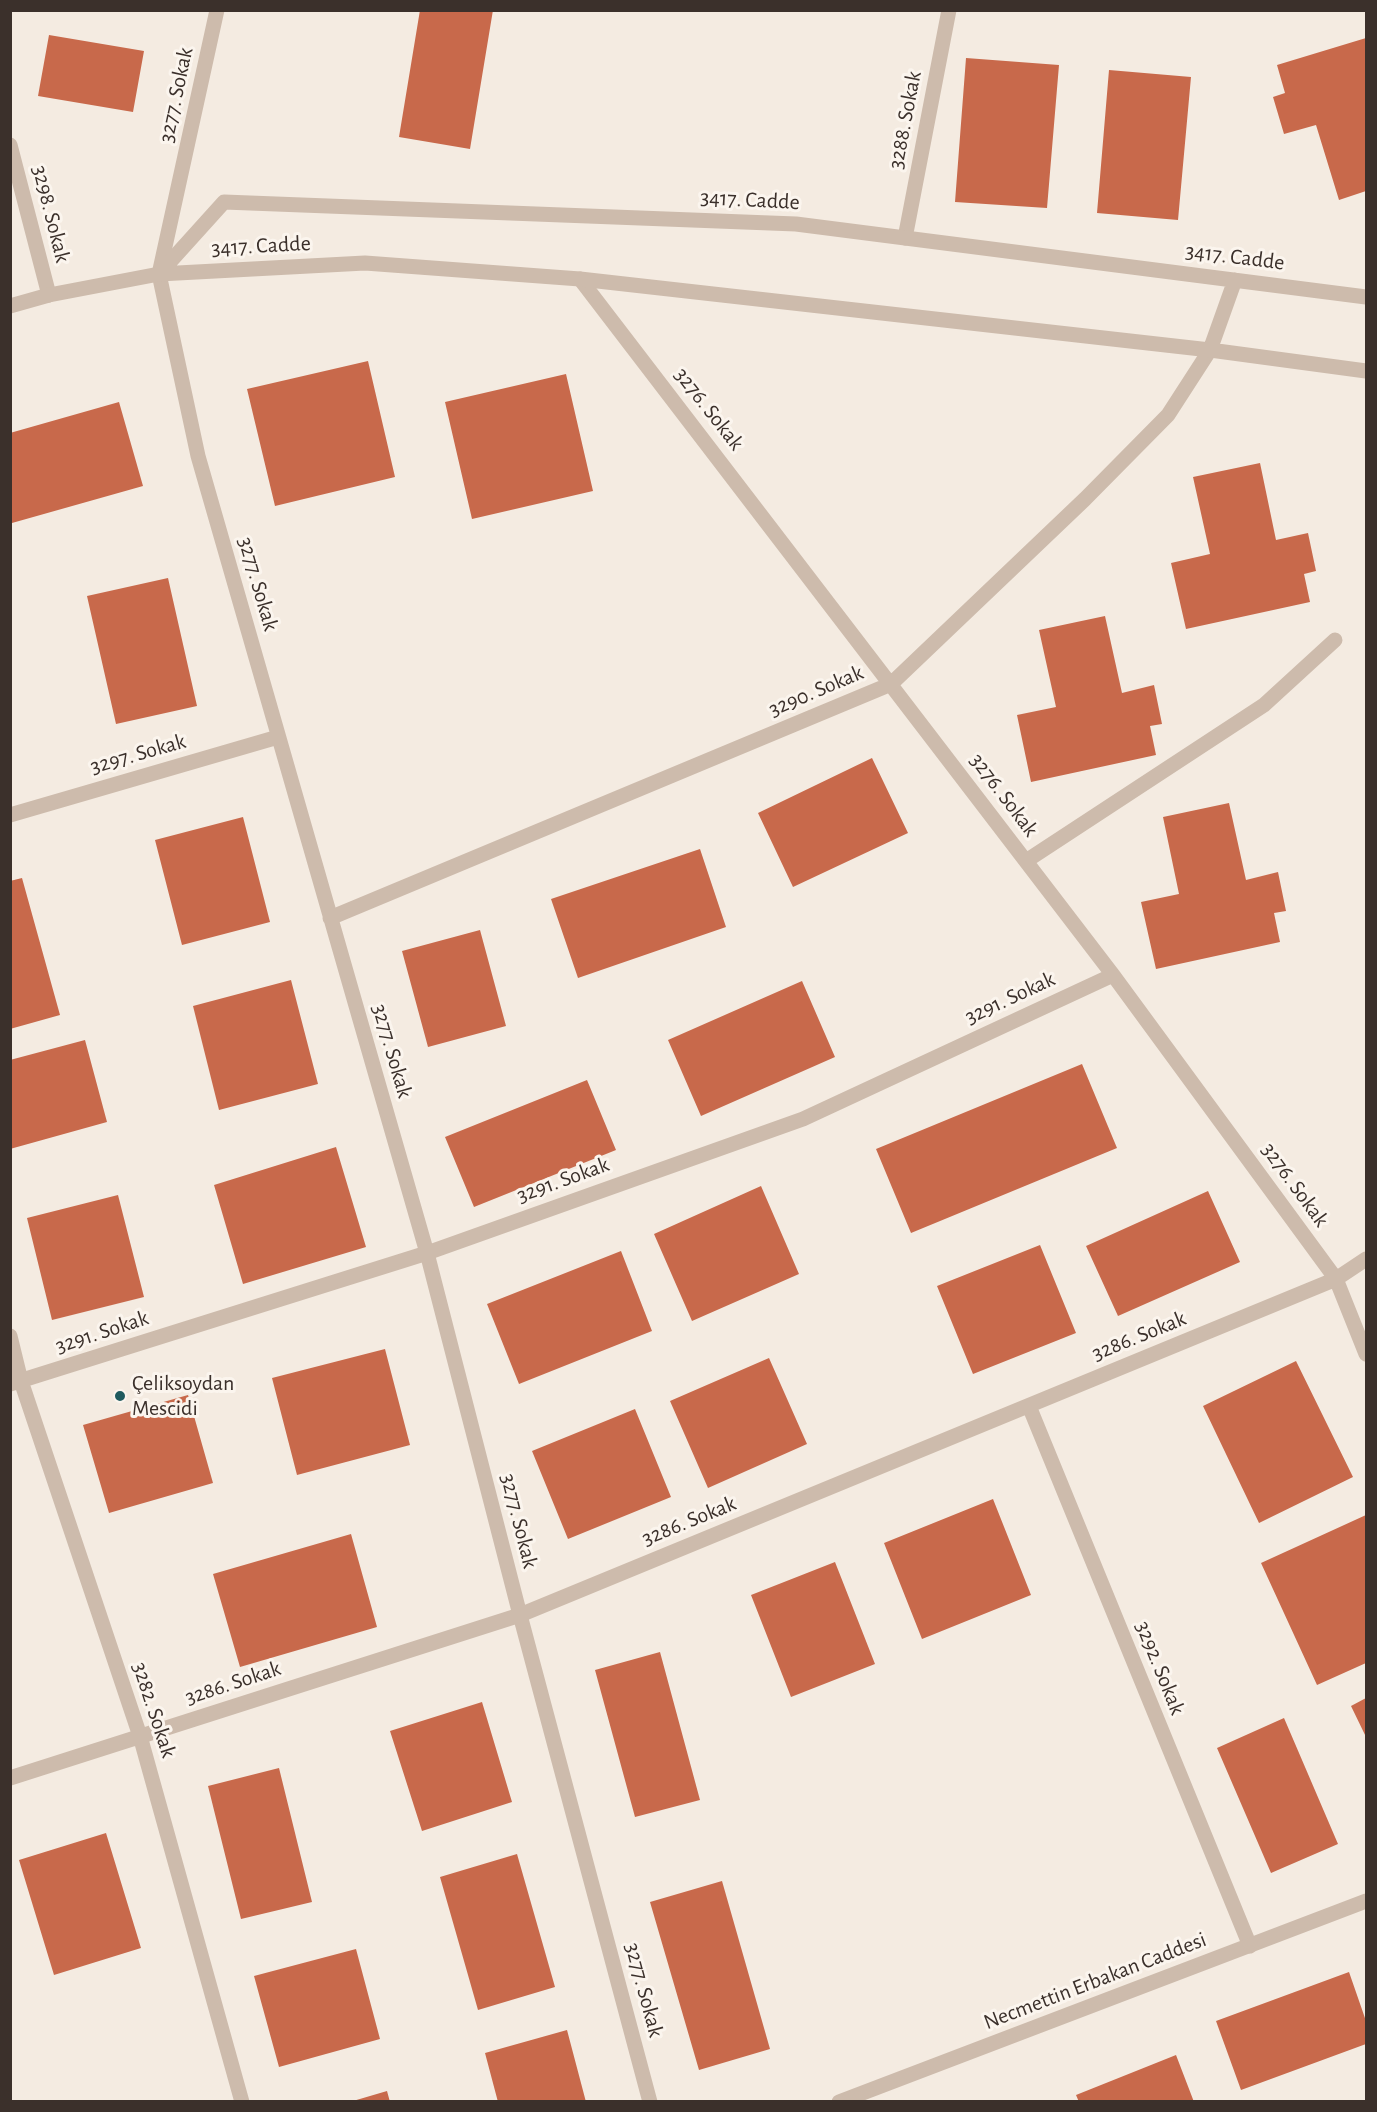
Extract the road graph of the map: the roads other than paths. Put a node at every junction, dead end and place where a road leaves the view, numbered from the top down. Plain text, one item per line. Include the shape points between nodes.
1 (217, 10) edge
2 (949, 10) edge
3 (10, 145) edge
4 (905, 238) junction
5 (159, 274) junction
6 (580, 279) junction
7 (1235, 280) junction
8 (49, 295) junction
9 (1366, 297) edge
10 (10, 306) edge
11 (1210, 350) junction
12 (1366, 371) edge
13 (1335, 640) dead end
14 (891, 684) junction
15 (278, 737) junction
16 (10, 815) edge
17 (1026, 861) junction
18 (330, 918) junction
19 (1113, 975) junction
20 (427, 1253) junction
21 (1366, 1258) edge
22 (1336, 1279) junction
23 (10, 1336) edge
24 (1366, 1354) edge
25 (16, 1383) edge
26 (1029, 1406) junction
27 (520, 1615) junction
28 (140, 1736) junction
29 (10, 1778) edge
30 (1366, 1901) edge
31 (1250, 1946) junction
32 (242, 2102) edge
33 (650, 2102) edge
34 (839, 2102) edge

1 - 5 street, 3277. Sokak
2 - 4 street, 3288. Sokak
3 - 8 street, 3298. Sokak
4 - 5 street, 3417. Cadde via 796,224 224,202
4 - 7 street, 3417. Cadde
5 - 6 street, 3417. Cadde via 365,263
5 - 8 street, 3417. Cadde
5 - 15 street, 3277. Sokak via 198,456
6 - 11 street, 3417. Cadde
6 - 14 street, 3276. Sokak
7 - 9 street, 3417. Cadde
7 - 11 street, 3290. Sokak
8 - 10 street, 3417. Cadde
11 - 12 street, 3417. Cadde
11 - 14 street, 3290. Sokak via 1168,415 1085,500
13 - 17 street via 1264,705
14 - 17 street, 3276. Sokak
14 - 18 street, 3290. Sokak
15 - 16 street, 3297. Sokak
15 - 18 street, 3277. Sokak
17 - 19 street, 3276. Sokak
18 - 20 street, 3277. Sokak
19 - 20 street, 3291. Sokak via 802,1119
19 - 22 street, 3276. Sokak
20 - 25 street, 3291. Sokak
20 - 27 street, 3277. Sokak
21 - 22 street, 3286. Sokak
22 - 24 street, 3276. Sokak
22 - 26 street, 3286. Sokak
23 - 25 street, 3282. Sokak
25 - 28 street, 3282. Sokak
26 - 27 street, 3286. Sokak
26 - 31 street, 3292. Sokak
27 - 28 street, 3286. Sokak
27 - 33 street, 3277. Sokak
28 - 29 street, 3286. Sokak
28 - 32 street, 3282. Sokak
30 - 31 street, Necmettin Erbakan Caddesi
31 - 34 street, Necmettin Erbakan Caddesi

